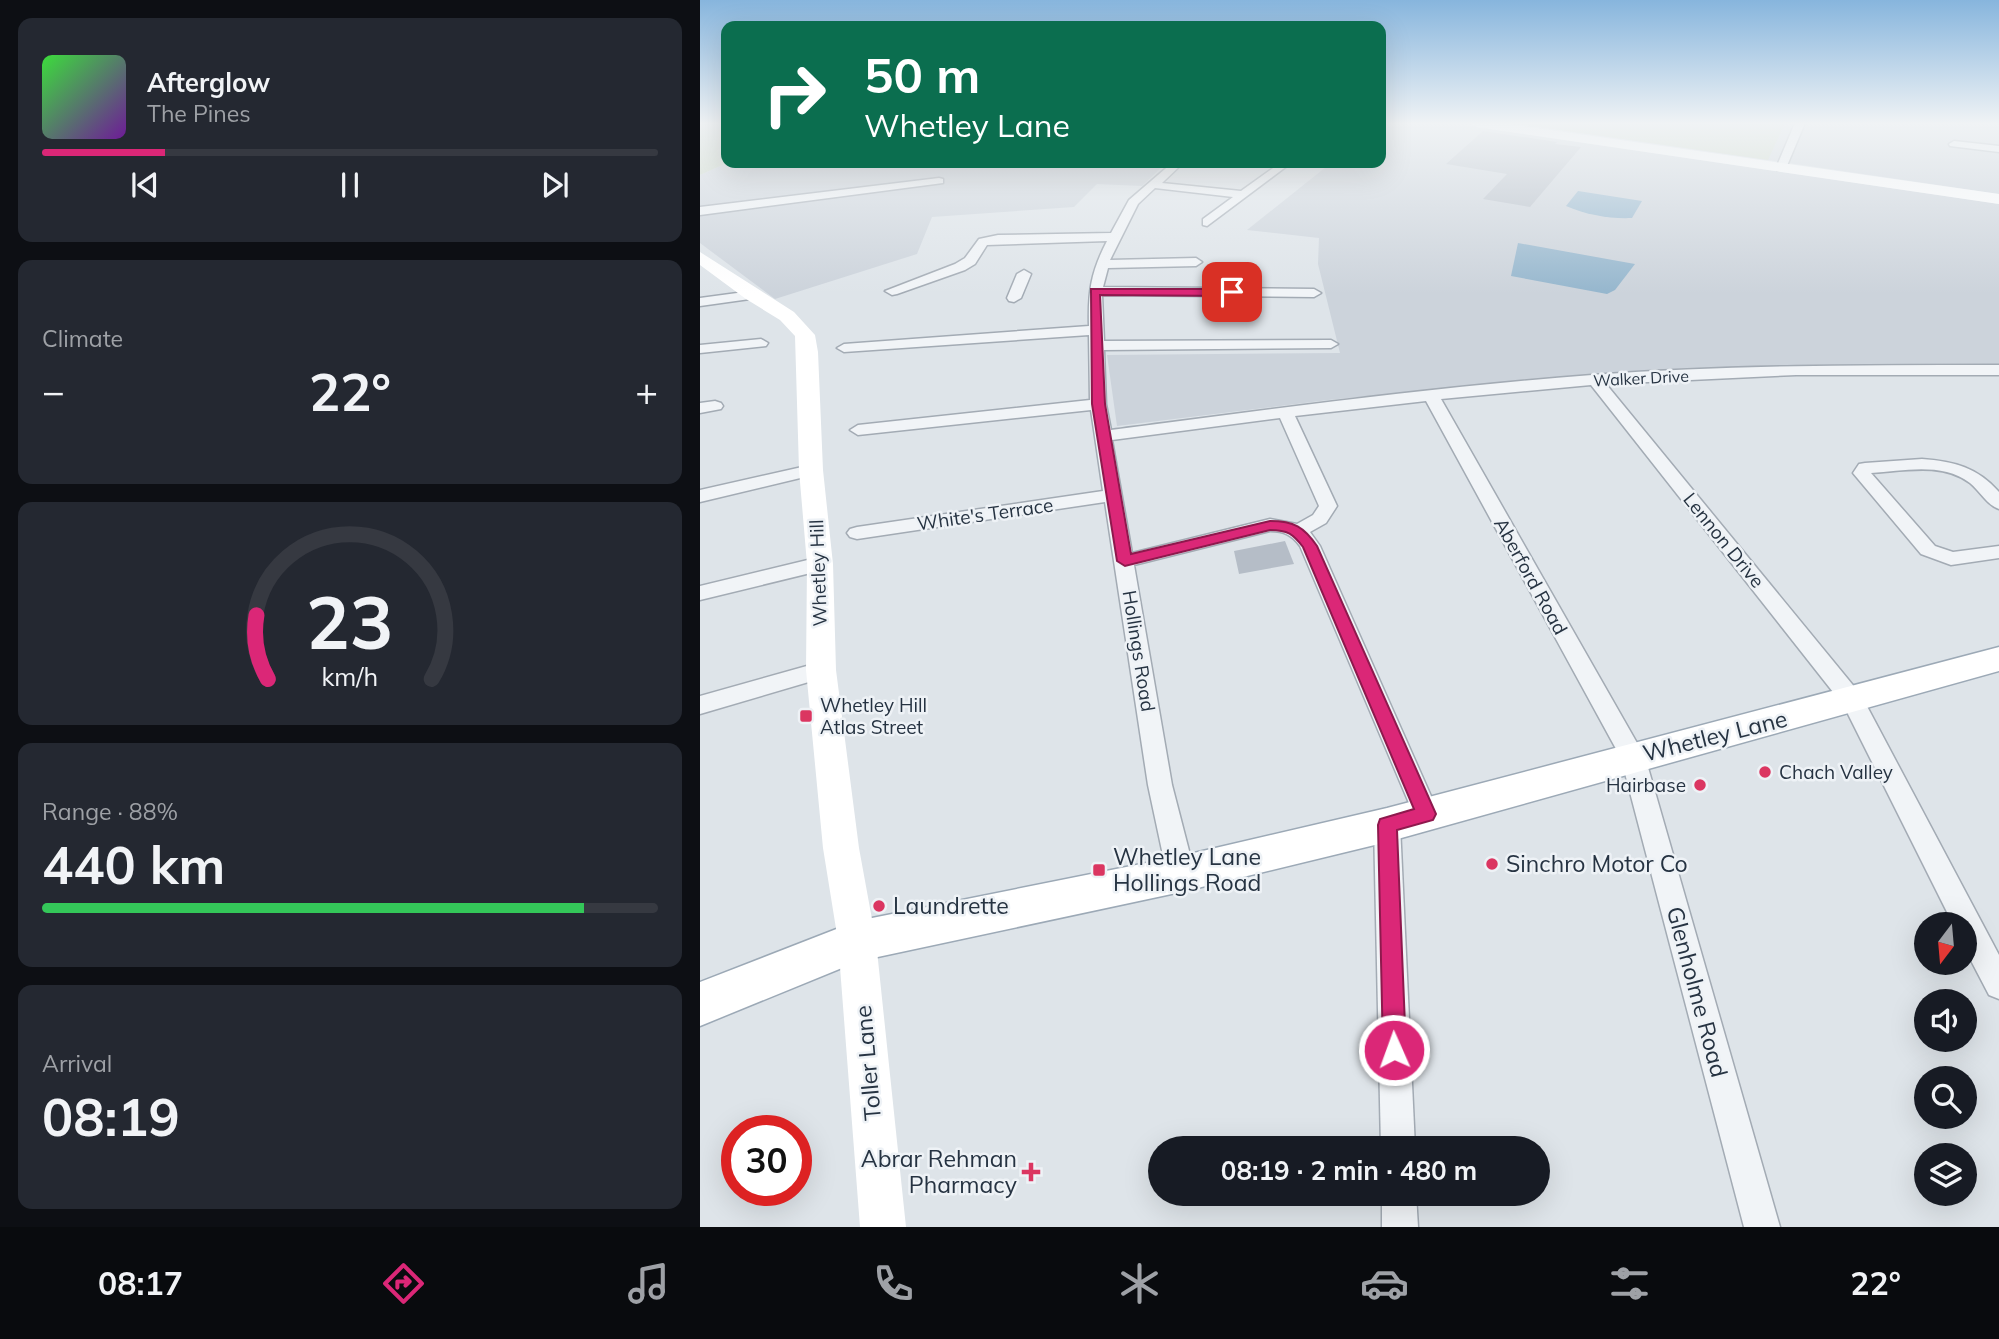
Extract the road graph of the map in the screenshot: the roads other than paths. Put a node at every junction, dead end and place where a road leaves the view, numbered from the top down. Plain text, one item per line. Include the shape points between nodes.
1 (1159, 180) edge
2 (1262, 180) edge
3 (1867, 180) edge
4 (939, 181) dead end
5 (1154, 185) junction
6 (1243, 195) junction
7 (1999, 199) edge
8 (700, 211) edge
9 (1207, 222) dead end
10 (1115, 237) junction
11 (1186, 250) dead end
12 (700, 257) edge
13 (1179, 262) junction
14 (1196, 262) dead end
15 (1102, 264) junction
16 (1024, 274) dead end
17 (892, 291) dead end
18 (1095, 291) junction
19 (1314, 293) dead end
20 (752, 295) junction
21 (1014, 298) dead end
22 (700, 302) edge
23 (1097, 338) junction
24 (761, 343) dead end
25 (1331, 345) dead end
26 (844, 348) dead end
27 (700, 349) edge
28 (1999, 370) edge
29 (1595, 380) junction
30 (1430, 394) junction
31 (1098, 404) junction
32 (1285, 411) junction
33 (858, 430) dead end
34 (1104, 436) junction
35 (811, 470) junction
36 (1113, 495) junction
37 (700, 496) edge
38 (1999, 503) edge
39 (1298, 530) junction
40 (857, 533) dead end
41 (1999, 552) edge
42 (1125, 561) junction
43 (820, 564) junction
44 (700, 593) edge
45 (1999, 659) edge
46 (821, 670) junction
47 (1853, 701) junction
48 (700, 705) edge
49 (1633, 757) junction
50 (1426, 814) junction
51 (1387, 825) junction
52 (1181, 874) junction
53 (857, 941) junction
54 (1999, 985) edge
55 (700, 1004) edge
56 (1398, 1136) edge
57 (1399, 1206) edge
58 (883, 1227) edge
59 (1400, 1227) edge
60 (1762, 1227) edge

1 - 5 street, Hollings Road
2 - 6 street
3 - 7 main road
4 - 8 street
5 - 6 street
5 - 10 street, Hollings Road via 1133,202
6 - 9 street
10 - 15 street, Hollings Road
10 - 17 street via 990,240 960,267
11 - 13 street
12 - 20 main road, Whetley Hill
13 - 14 street
13 - 15 street
15 - 18 street, Hollings Road
16 - 21 street
18 - 19 street
18 - 23 street, Hollings Road
20 - 22 street
20 - 35 main road, Whetley Hill via 788,316 805,335
23 - 25 street
23 - 26 street
23 - 31 street, Hollings Road
24 - 27 street
28 - 29 street, Walker Drive via 1889,369
29 - 30 street, Walker Drive
29 - 47 street, Lennon Drive
30 - 32 street, Walker Drive
30 - 49 street, Aberford Road
31 - 33 street
31 - 34 street, Hollings Road
32 - 34 street, Walker Drive
32 - 39 street via 1328,506 1324,516
34 - 36 street, Hollings Road
35 - 37 street
35 - 43 main road, Whetley Hill
36 - 40 street, White's Terrace
36 - 42 street, Hollings Road
38 - 41 street via 1976,479 1958,469 1865,468 1863,473 1928,550 1951,559
39 - 42 street via 1270,525
39 - 50 street via 1310,546
42 - 52 street, Hollings Road via 1160,785
43 - 44 street
43 - 46 main road, Whetley Hill
45 - 47 main road, Whetley Lane
46 - 48 street
46 - 53 main road, Whetley Hill via 841,848
47 - 49 main road, Whetley Lane
47 - 54 street, Lennon Drive
49 - 50 main road, Whetley Lane
49 - 60 street, Glenholme Road
50 - 51 main road, Whetley Lane
51 - 52 main road, Whetley Lane
51 - 56 street
52 - 53 main road, Whetley Lane
53 - 55 main road, Whetley Lane
53 - 58 main road, Toller Lane
57 - 59 street

